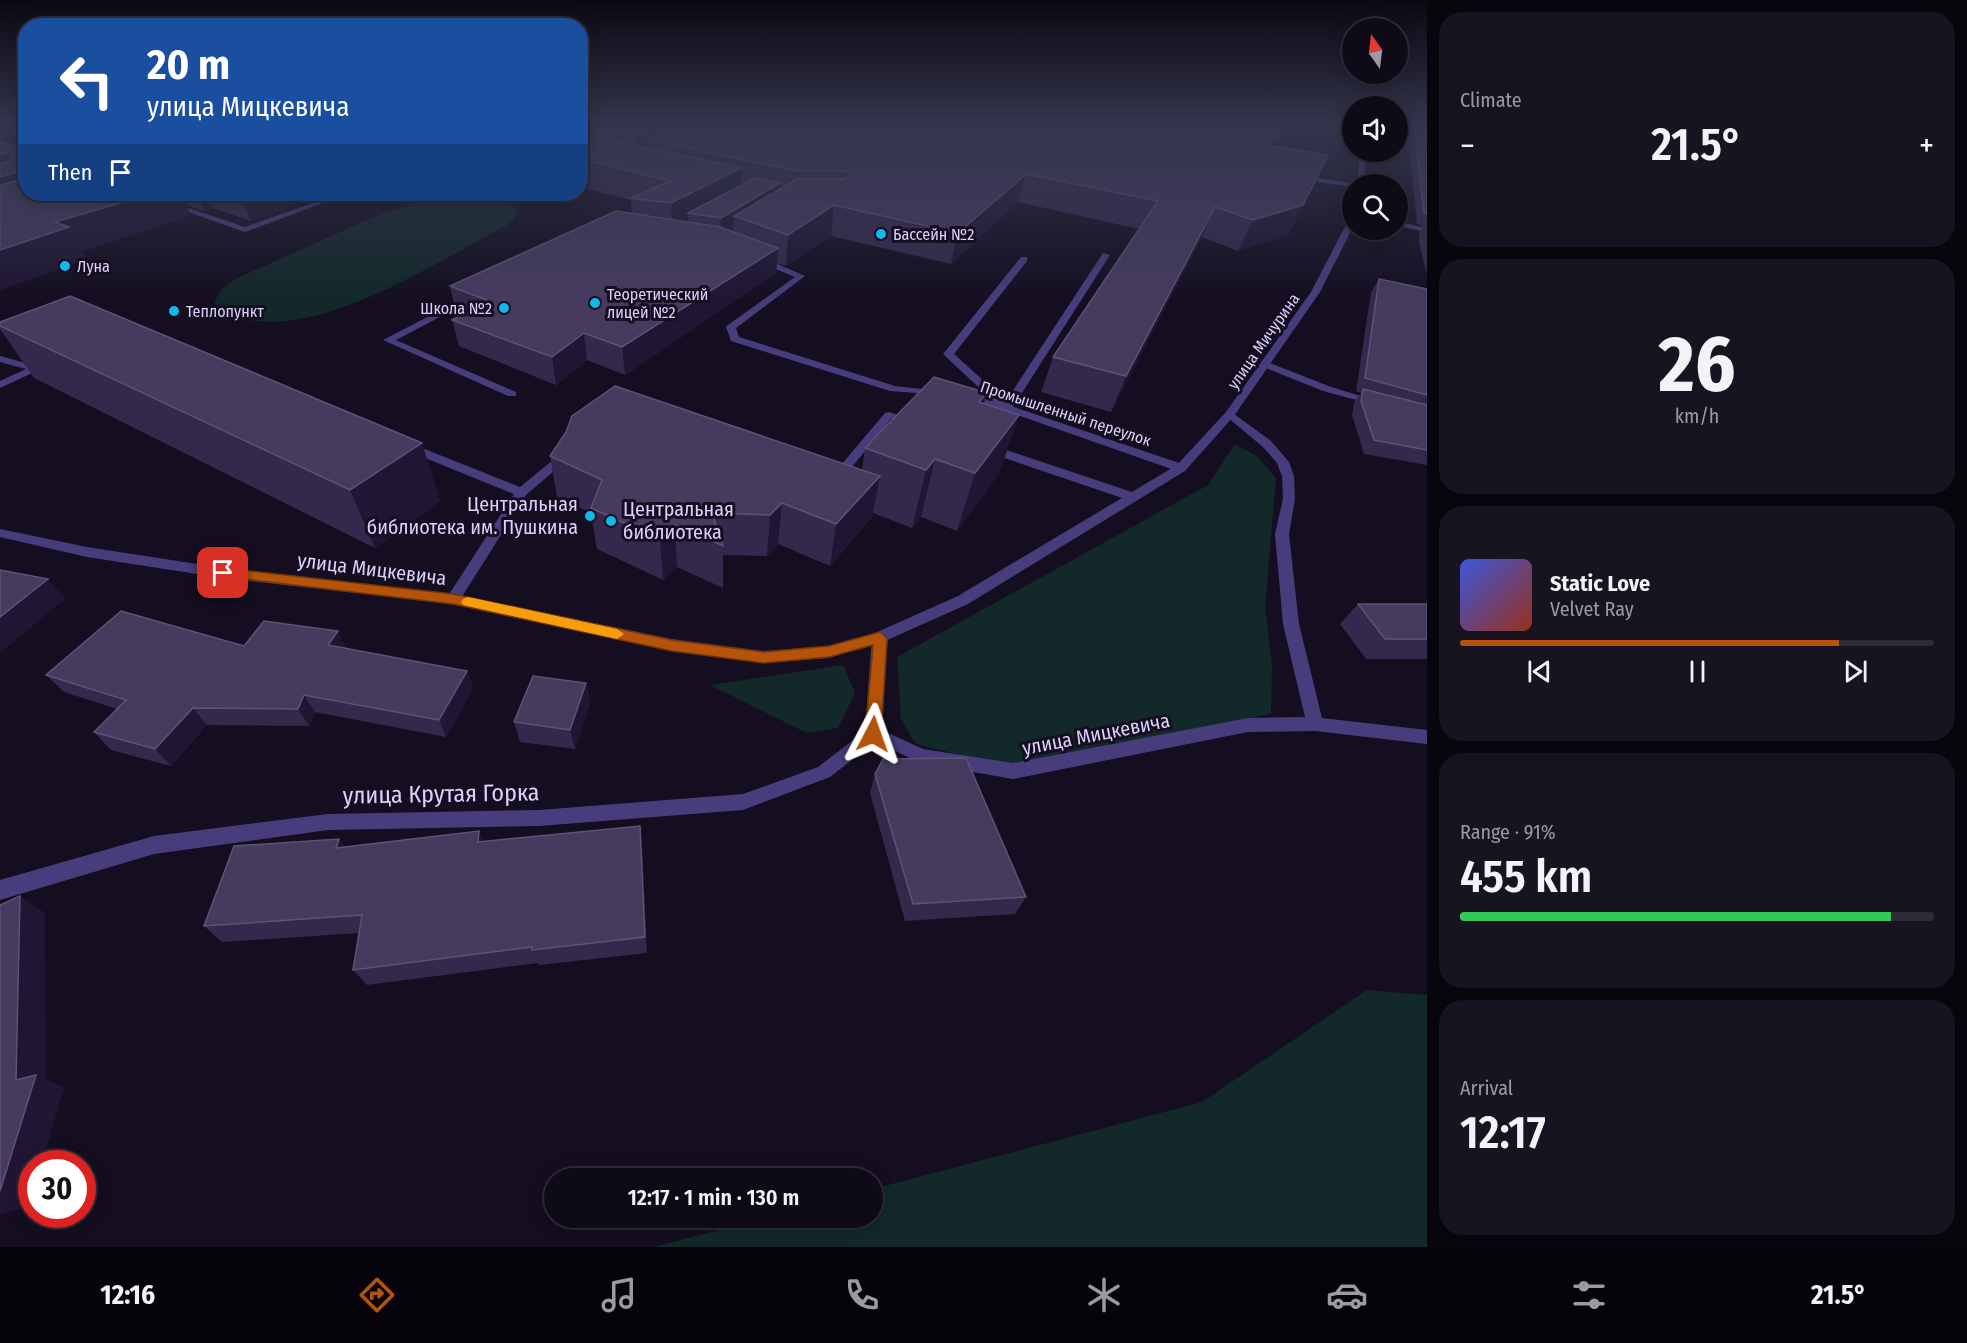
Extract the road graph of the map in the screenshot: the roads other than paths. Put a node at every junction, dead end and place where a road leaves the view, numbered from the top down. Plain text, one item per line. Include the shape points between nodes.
1 (161, 201) edge
2 (324, 201) edge
3 (1408, 226) edge
4 (1427, 230) edge
5 (1342, 240) edge
6 (1106, 255) dead end
7 (754, 258) edge
8 (1024, 259) dead end
9 (483, 292) edge
10 (0, 359) edge
11 (1265, 364) junction
12 (0, 385) edge
13 (512, 394) dead end
14 (1383, 404) edge
15 (1007, 408) junction
16 (1230, 414) junction
17 (922, 426) edge
18 (400, 443) edge
19 (978, 445) edge
20 (576, 447) edge
21 (1181, 468) junction
22 (839, 475) edge
23 (521, 492) junction
24 (1133, 497) junction
25 (0, 533) edge
26 (453, 599) junction
27 (880, 638) junction
28 (1315, 724) junction
29 (873, 734) junction
30 (1427, 737) edge
31 (0, 890) edge

1 - 2 street via 245,230
3 - 4 street
5 - 11 street, улица Мичурина via 1315,292
6 - 15 street
7 - 15 street, Промышленный переулок via 801,276 731,327 735,339 894,389 963,396
8 - 15 street via 948,354
9 - 13 street via 388,340
10 - 12 street via 40,367
11 - 14 street via 1328,389
11 - 16 street, улица Мичурина
15 - 21 street, Промышленный переулок
16 - 21 street, улица Мичурина
16 - 28 street via 1267,444 1283,462 1288,476 1290,499 1282,534 1291,624
17 - 22 street via 889,415
18 - 23 street
19 - 24 street
20 - 23 street
21 - 24 street, улица Мицкевича
23 - 26 street
24 - 27 street, улица Мицкевича via 963,600
25 - 26 street, улица Мицкевича via 87,552 201,569
26 - 27 street, улица Мицкевича via 672,645 764,657 829,651
27 - 29 street
28 - 29 street, улица Мицкевича via 1248,725 1013,771 921,756
28 - 30 street, улица Мицкевича
29 - 31 street, улица Крутая Горка via 824,772 743,802 539,818 328,822 154,845

